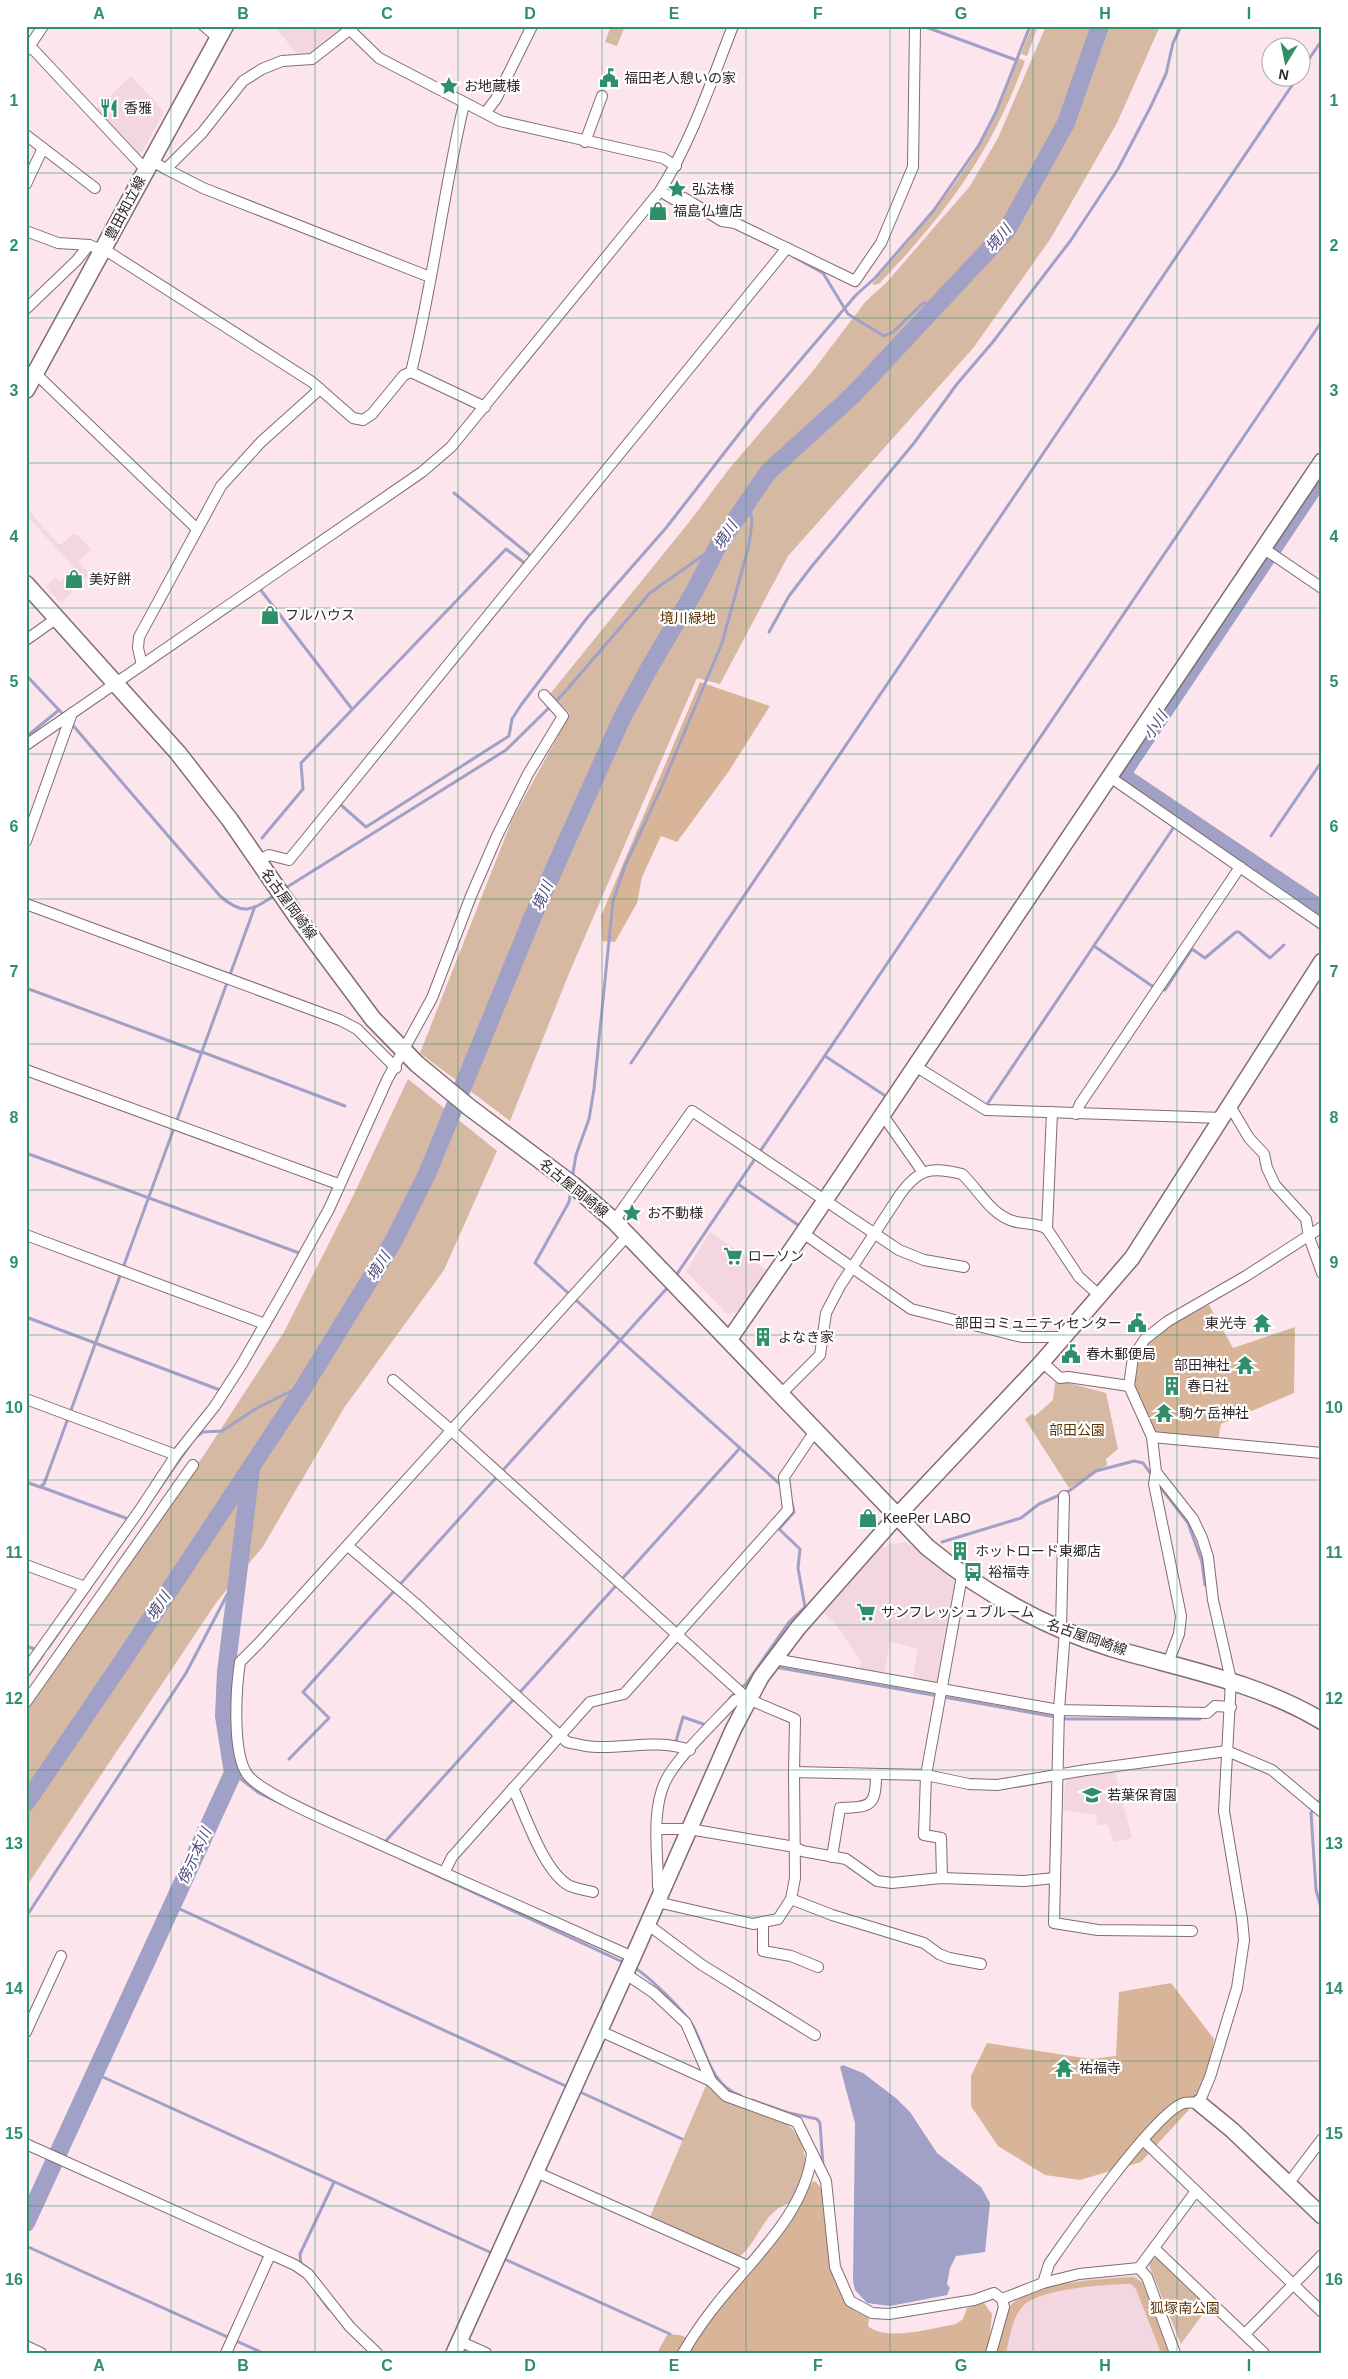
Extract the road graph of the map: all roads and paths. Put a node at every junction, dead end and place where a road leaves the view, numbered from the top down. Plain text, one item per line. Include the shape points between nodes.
1 (43, 26) edge
2 (204, 26) edge
3 (532, 26) edge
4 (733, 26) edge
5 (915, 26) edge
6 (349, 28) edge
7 (221, 32) edge
8 (28, 48) edge
9 (602, 96) dead end
10 (464, 104) junction
11 (486, 112) junction
12 (26, 135) edge
13 (586, 142) junction
14 (43, 148) junction
15 (148, 165) junction
16 (676, 166) junction
17 (166, 169) junction
18 (26, 184) edge
19 (94, 188) dead end
20 (660, 191) junction
21 (26, 231) edge
22 (96, 248) junction
23 (787, 248) junction
24 (430, 278) junction
25 (26, 309) edge
26 (411, 372) junction
27 (35, 373) junction
28 (320, 389) junction
29 (26, 390) edge
30 (484, 407) junction
31 (1322, 461) edge
32 (197, 529) junction
33 (1262, 548) junction
34 (26, 584) edge
35 (1322, 588) edge
36 (57, 618) junction
37 (26, 640) edge
38 (142, 665) junction
39 (114, 684) junction
40 (545, 696) dead end
41 (72, 712) junction
42 (26, 745) edge
43 (1110, 777) junction
44 (26, 841) edge
45 (258, 861) junction
46 (1240, 867) junction
47 (26, 904) edge
48 (1322, 924) edge
49 (1322, 961) edge
50 (404, 1051) junction
51 (915, 1066) junction
52 (396, 1068) junction
53 (26, 1070) edge
54 (1052, 1112) junction
55 (1226, 1112) junction
56 (882, 1114) junction
57 (1076, 1114) junction
58 (922, 1172) junction
59 (338, 1184) junction
60 (825, 1201) junction
61 (614, 1220) junction
62 (1322, 1227) edge
63 (1047, 1229) junction
64 (803, 1233) junction
65 (26, 1235) edge
66 (628, 1235) junction
67 (874, 1235) junction
68 (1309, 1237) junction
69 (853, 1267) junction
70 (964, 1267) dead end
71 (1322, 1273) edge
72 (1100, 1296) junction
73 (265, 1324) junction
74 (1064, 1337) junction
75 (728, 1340) junction
76 (1042, 1362) junction
77 (392, 1380) dead end
78 (1129, 1386) junction
79 (781, 1394) junction
80 (26, 1398) edge
81 (451, 1430) junction
82 (815, 1431) junction
83 (1152, 1437) junction
84 (1322, 1454) edge
85 (176, 1455) junction
86 (193, 1465) dead end
87 (1156, 1472) junction
88 (1064, 1496) dead end
89 (896, 1517) junction
90 (348, 1546) junction
91 (26, 1565) edge
92 (962, 1576) junction
93 (85, 1587) junction
94 (1063, 1631) junction
95 (676, 1634) junction
96 (30, 1656) edge
97 (774, 1659) junction
98 (1168, 1663) junction
99 (26, 1670) edge
100 (1231, 1680) junction
101 (942, 1689) junction
102 (747, 1700) junction
103 (26, 1702) edge
104 (1231, 1707) junction
105 (1059, 1710) junction
106 (1322, 1721) edge
107 (560, 1736) junction
108 (690, 1750) junction
109 (1227, 1750) junction
110 (794, 1772) junction
111 (876, 1775) junction
112 (926, 1775) junction
113 (1057, 1775) junction
114 (513, 1788) junction
115 (1322, 1812) edge
116 (658, 1829) junction
117 (689, 1829) junction
118 (795, 1848) junction
119 (832, 1857) junction
120 (444, 1873) junction
121 (942, 1878) junction
122 (1055, 1878) junction
123 (593, 1892) dead end
124 (659, 1897) junction
125 (791, 1899) junction
126 (763, 1922) junction
127 (647, 1924) junction
128 (1192, 1931) dead end
129 (61, 1956) dead end
130 (633, 1957) junction
131 (981, 1964) dead end
132 (818, 1966) dead end
133 (626, 1974) junction
134 (600, 2031) junction
135 (26, 2032) edge
136 (815, 2035) dead end
137 (711, 2081) junction
138 (1199, 2103) junction
139 (1143, 2140) junction
140 (1322, 2140) edge
141 (26, 2144) edge
142 (812, 2153) junction
143 (536, 2172) junction
144 (1288, 2184) junction
145 (1196, 2191) junction
146 (1322, 2216) edge
147 (1155, 2249) junction
148 (270, 2255) junction
149 (1322, 2255) edge
150 (748, 2266) junction
151 (1139, 2268) junction
152 (1043, 2283) junction
153 (1294, 2284) junction
154 (1002, 2299) junction
155 (1322, 2312) edge
156 (1245, 2334) junction
157 (26, 2346) edge
158 (456, 2347) edge
159 (41, 2353) edge
160 (226, 2353) edge
161 (377, 2353) edge
162 (486, 2353) edge
163 (683, 2353) edge
164 (992, 2353) edge
165 (1175, 2353) edge
166 (1264, 2353) edge

1 - 8 street
2 - 7 street
3 - 11 street via 496,99
4 - 16 street
5 - 23 street via 913,167 881,243 855,281
6 - 10 street via 379,58
6 - 17 street via 312,59 282,61 243,81 202,133
7 - 15 main road, 豊田知立線
8 - 15 street
9 - 13 street
10 - 11 street
10 - 24 street
11 - 13 street via 500,121
12 - 14 street
13 - 16 street via 663,158
14 - 18 street
14 - 19 street
15 - 17 street
15 - 22 main road, 豊田知立線
16 - 20 street
17 - 24 street via 194,185
20 - 23 street via 675,200 684,198 722,221 735,223
20 - 30 street
21 - 22 street via 58,243
22 - 25 street via 77,260
22 - 27 main road, 豊田知立線
22 - 28 street
23 - 45 street via 288,860 269,856
24 - 26 street via 426,311
26 - 28 street via 363,420 353,418
26 - 30 street
27 - 29 main road, 豊田知立線
27 - 32 street
28 - 32 street via 238,466 221,486
30 - 38 street via 451,448 422,472
31 - 33 street
32 - 38 street via 139,637
33 - 35 street
33 - 43 street
34 - 36 main road, 名古屋岡崎線
36 - 37 street
36 - 39 main road, 名古屋岡崎線
38 - 39 street
39 - 41 street
39 - 45 main road, 名古屋岡崎線 via 178,753
40 - 50 street via 563,716 528,774 497,836 432,998
41 - 42 street
41 - 44 street
43 - 46 street
43 - 51 street
45 - 50 main road, 名古屋岡崎線 via 373,1019
46 - 48 street
46 - 57 street
47 - 52 street via 340,1020 357,1029
49 - 55 street
50 - 52 street
50 - 61 main road, 名古屋岡崎線
51 - 54 street via 986,1110
51 - 56 street
52 - 59 street via 387,1080
53 - 59 street
54 - 57 street
54 - 63 street
55 - 57 street
55 - 68 street via 1264,1154 1275,1185 1306,1219
55 - 72 street via 1132,1258
56 - 58 street
56 - 60 street
58 - 63 street via 934,1169 962,1174 995,1211 1013,1221 1040,1224
58 - 67 street via 909,1182
59 - 73 street via 328,1209
60 - 61 street via 692,1111
60 - 64 street
60 - 67 street
61 - 66 main road, 名古屋岡崎線
62 - 68 street
63 - 72 street via 1079,1277
64 - 69 street
64 - 75 street
65 - 73 street
66 - 75 main road, 名古屋岡崎線
66 - 81 street
67 - 69 street
67 - 70 street via 913,1256
68 - 71 street
68 - 78 street via 1168,1320 1145,1339 1133,1357
69 - 74 street via 911,1309 1022,1337
69 - 79 street via 826,1313 820,1356
72 - 74 street
73 - 85 street via 215,1406
74 - 76 street
75 - 79 main road, 名古屋岡崎線
76 - 78 street via 1060,1378
76 - 89 street
77 - 81 street
78 - 83 street
79 - 82 main road, 名古屋岡崎線
80 - 85 street
81 - 90 street
81 - 95 street
82 - 89 main road, 名古屋岡崎線
82 - 95 street via 784,1477 788,1510
83 - 84 street
83 - 87 street
85 - 93 street
86 - 103 street
87 - 98 street via 1154,1484 1181,1616 1179,1634
87 - 100 street via 1194,1519 1202,1538
88 - 94 street
89 - 92 main road, 名古屋岡崎線
89 - 97 street
90 - 107 street
90 - 120 street via 240,1662 236,1694 243,1767 248,1776 268,1791
91 - 93 street
92 - 94 main road, 名古屋岡崎線 via 1024,1614
92 - 101 street
93 - 96 street
94 - 98 main road, 名古屋岡崎線
94 - 105 street
95 - 102 street
95 - 107 street via 624,1694 590,1702
96 - 99 street
97 - 101 street
97 - 102 street
98 - 100 main road, 名古屋岡崎線
100 - 104 street
100 - 106 main road, 名古屋岡崎線 via 1282,1700
101 - 105 street
101 - 112 street
102 - 108 street via 735,1700
102 - 110 street via 795,1719
102 - 117 street
104 - 105 street via 1214,1706 1207,1713
104 - 109 street
105 - 113 street
107 - 108 street via 567,1742 598,1747 673,1744
107 - 114 street
108 - 116 street via 664,1783
109 - 113 street
109 - 115 street via 1272,1770
109 - 138 street via 1224,1811 1244,1940 1237,1988
110 - 111 street
110 - 118 street
111 - 112 street
111 - 119 street via 876,1793 869,1804 840,1808
112 - 113 street via 970,1784 997,1785
112 - 121 street via 924,1835 941,1838
113 - 122 street
114 - 120 street via 452,1857
114 - 123 street via 545,1858 559,1878 570,1886
116 - 117 street
116 - 124 street
117 - 118 street
117 - 124 street
118 - 119 street
118 - 125 street
119 - 121 street via 846,1859 877,1881 892,1883
120 - 130 street
121 - 122 street via 1024,1881
122 - 128 street via 1054,1923 1098,1930
124 - 126 street via 718,1917 753,1924
124 - 127 street
125 - 126 street via 778,1919
125 - 131 street via 924,1943 949,1958
126 - 132 street via 763,1951 791,1956
127 - 130 street
127 - 136 street via 702,1965
129 - 135 street
130 - 133 street
133 - 134 street
133 - 137 street via 654,1993 686,2023
134 - 137 street
134 - 143 street
137 - 142 street via 726,2096 796,2122
138 - 139 street via 1184,2103 1168,2113
138 - 144 street
139 - 145 street
139 - 152 street via 1049,2264
140 - 144 street
141 - 148 street
142 - 150 street via 810,2169 789,2212
142 - 154 street via 826,2181 834,2267 850,2301 872,2312 889,2314 974,2300 994,2293
143 - 150 street
143 - 158 street
144 - 146 street
145 - 147 street
145 - 153 street
147 - 151 street
147 - 156 street
148 - 160 street
148 - 161 street via 308,2274 350,2327
149 - 153 street
150 - 163 street
151 - 152 street via 1079,2274
151 - 165 street via 1147,2276
152 - 154 street
153 - 155 street
153 - 156 street
154 - 164 street via 1004,2307
156 - 166 street
157 - 159 street
158 - 162 street

